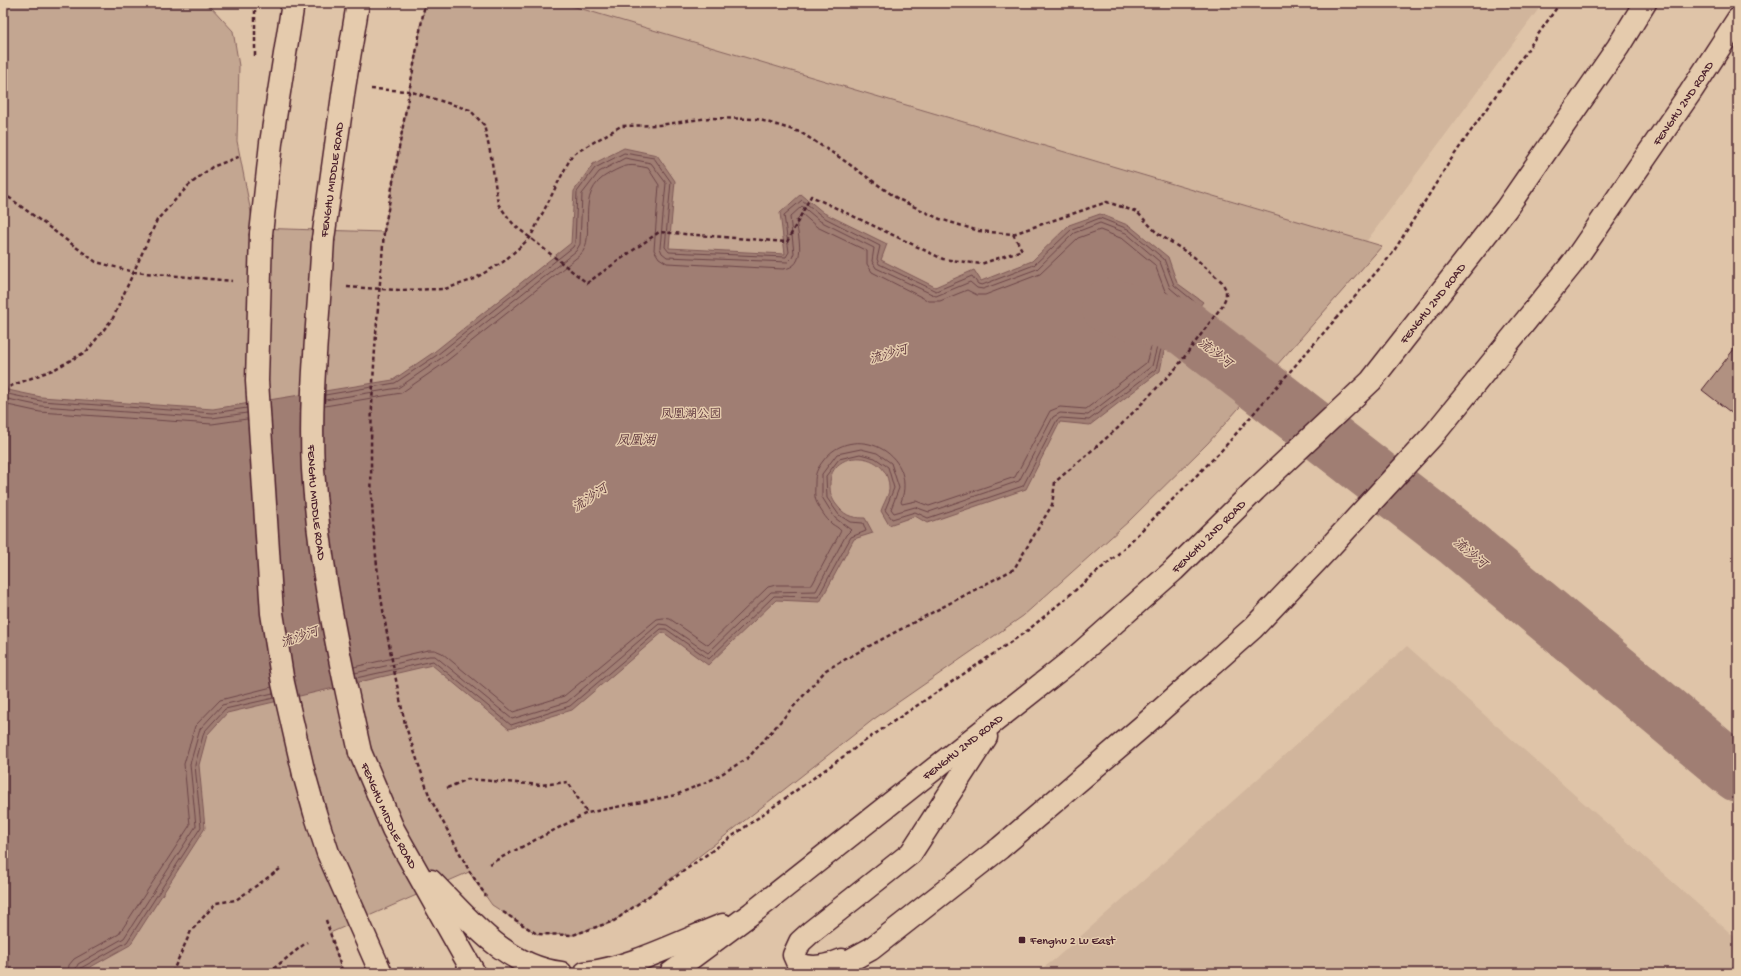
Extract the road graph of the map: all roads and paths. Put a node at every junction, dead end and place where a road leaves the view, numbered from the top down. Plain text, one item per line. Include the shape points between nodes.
1 (293, 3) edge
2 (358, 3) edge
3 (425, 3) edge
4 (1560, 3) edge
5 (1645, 3) edge
6 (1738, 19) edge
7 (409, 91) junction
8 (245, 155) dead end
9 (3, 193) edge
10 (1013, 234) junction
11 (530, 238) junction
12 (134, 272) junction
13 (235, 282) dead end
14 (344, 287) dead end
15 (3, 389) edge
16 (995, 723) junction
17 (447, 788) dead end
18 (587, 812) junction
19 (411, 862) junction
20 (489, 864) dead end
21 (280, 869) dead end
22 (488, 898) dead end
23 (498, 909) dead end
24 (752, 913) junction
25 (308, 942) dead end
26 (871, 949) junction
27 (172, 973) edge
28 (268, 973) edge
29 (381, 973) edge
30 (474, 973) edge
31 (560, 973) edge
32 (585, 973) edge
33 (671, 973) edge
34 (827, 973) edge

1 - 29 street, bridge via 271,143 261,234 257,380 272,613 283,683 314,814 328,853
2 - 19 street, FENGHU MIDDLE ROAD, bridge via 323,239 314,394 314,468 329,608 360,752 393,829
3 - 7 path
4 - 23 path via 1450,161 1392,254 1221,451 1117,555 1027,631 872,736 614,921 573,935 537,934
5 - 16 street, FENGHU 2ND ROAD via 1618,47 1506,209 1371,381 1168,575 1077,656
6 - 26 street, FENGHU 2ND ROAD via 1572,264 1435,433 1327,550 1253,628 1144,725 1000,848
7 - 11 path via 470,110 484,125 492,156 498,204 514,225
7 - 22 path, bridge via 384,232 372,388 372,496 379,586 405,724 430,798 470,872
8 - 12 path via 212,167 188,186 157,220
9 - 12 path via 96,262
10 - 11 path via 979,231 940,219 898,199 800,132 757,119 709,118 659,125 621,126 572,155
10 - 11 path via 1022,250 981,264 942,259 811,196 787,242 659,232 588,283
10 - 18 path via 1107,202 1137,212 1157,233 1194,257 1222,282 1226,297 1177,367 1118,428 1055,482 1052,505 1014,569 826,670 748,758 713,779 676,795
11 - 14 path via 502,262 472,280 445,289
12 - 13 path
12 - 15 path via 113,318 87,351 55,369
16 - 24 street, FENGHU 2ND ROAD
16 - 26 street via 911,853 811,932 800,942 794,955 798,964 808,967 826,966
17 - 18 path via 468,779 541,785 568,782
18 - 20 path
19 - 30 street, FENGHU MIDDLE ROAD
19 - 31 street via 490,941 519,960 543,971
21 - 27 path via 236,900 216,903 191,932
24 - 32 street via 632,961
24 - 33 street, FENGHU 2ND ROAD
25 - 28 path
26 - 34 street, FENGHU 2ND ROAD

